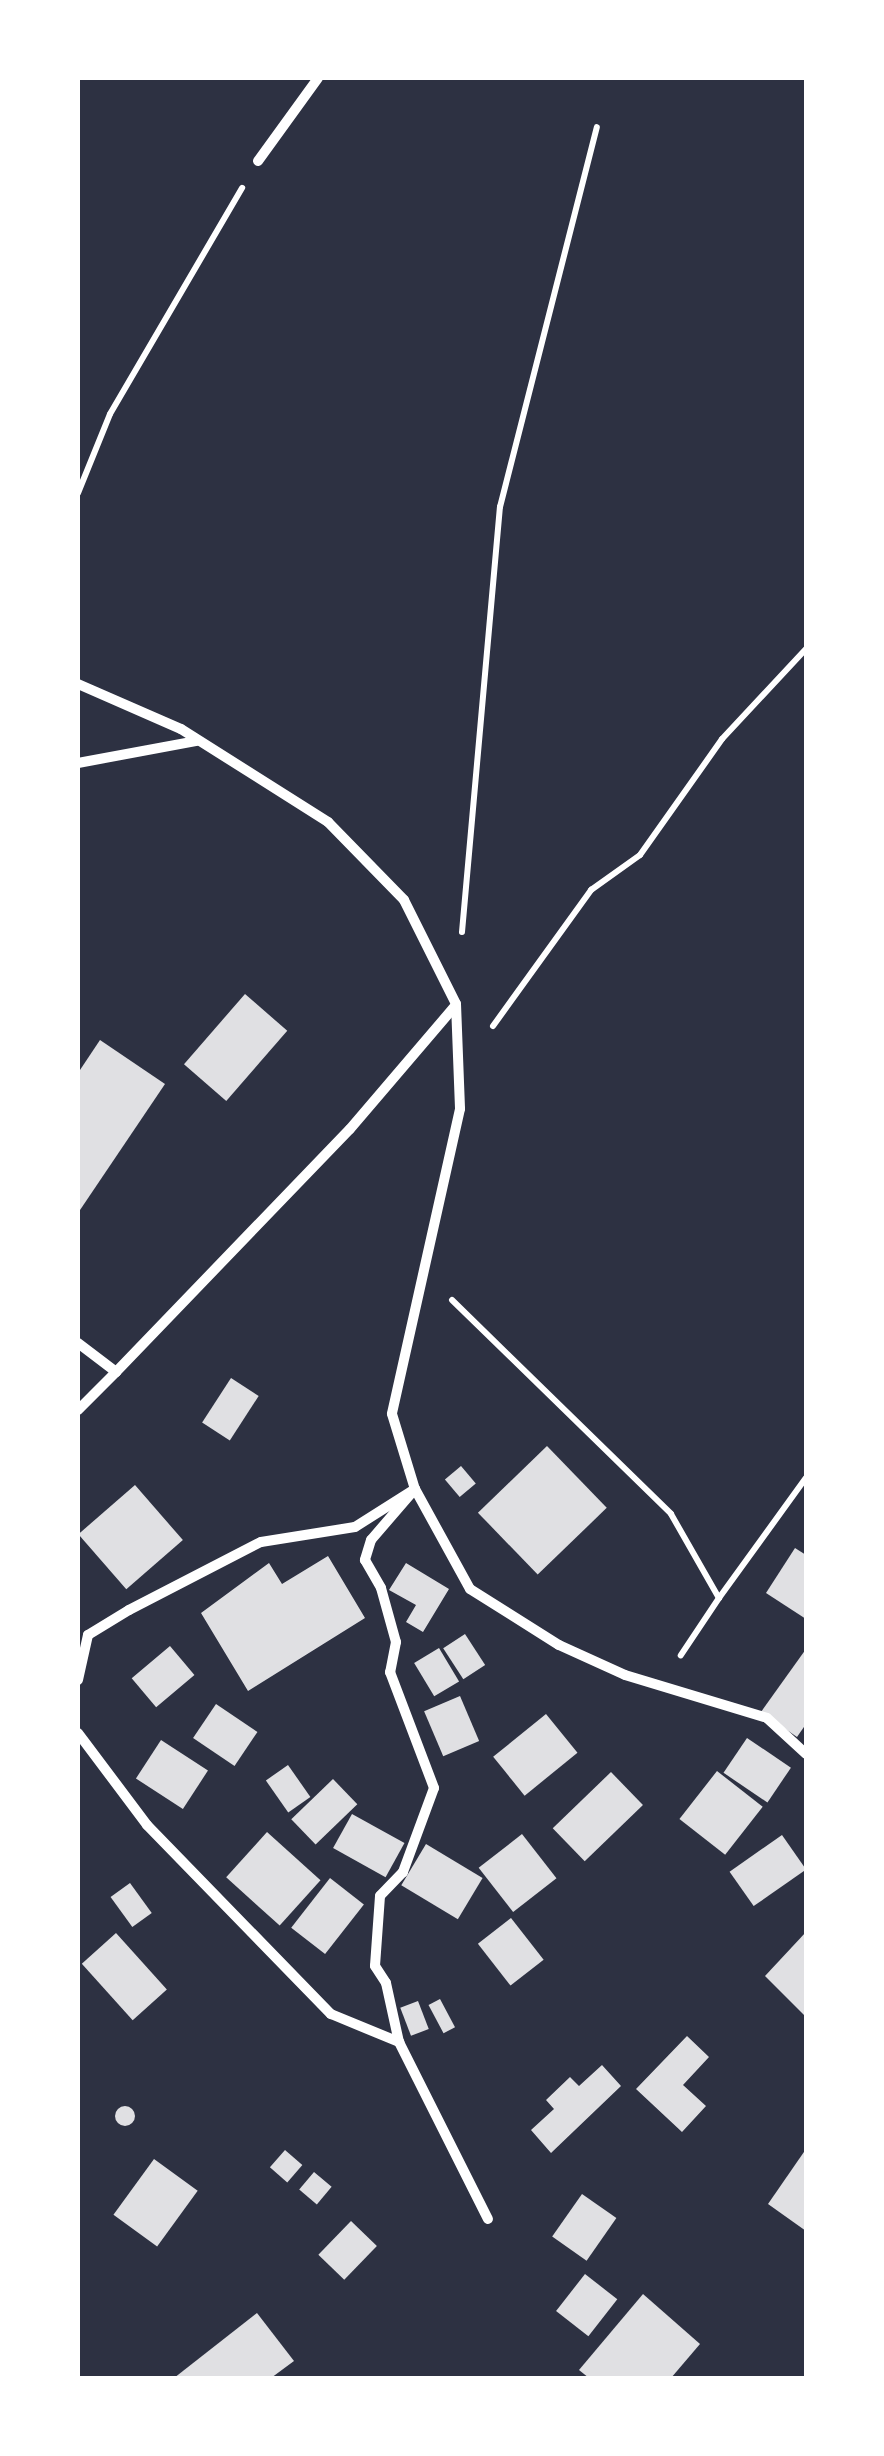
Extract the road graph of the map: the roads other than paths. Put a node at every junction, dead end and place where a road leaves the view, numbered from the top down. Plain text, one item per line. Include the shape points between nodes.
1 (318, 78) edge
2 (258, 162) road end
3 (78, 684) edge
4 (198, 740) junction
5 (78, 763) edge
6 (456, 1004) junction
7 (78, 1343) edge
8 (116, 1372) junction
9 (78, 1410) edge
10 (415, 1489) junction
11 (78, 1680) edge
12 (78, 1734) edge
13 (806, 1754) edge
14 (400, 2042) junction
15 (488, 2219) dead end

1 - 2 street
3 - 4 street
4 - 5 street
4 - 6 street via 328,822 404,900
6 - 8 street via 350,1129
6 - 10 street via 460,1110 392,1414
7 - 8 street
8 - 9 street
10 - 11 street via 355,1527 261,1542 129,1610 88,1635
10 - 13 street via 470,1589 559,1644 675,1691 767,1718
10 - 14 street via 372,1540 365,1560 393,1629 390,1672 434,1788 403,1872 380,1896 375,1974 386,1984
12 - 14 street via 148,1825 330,2014
14 - 15 street

